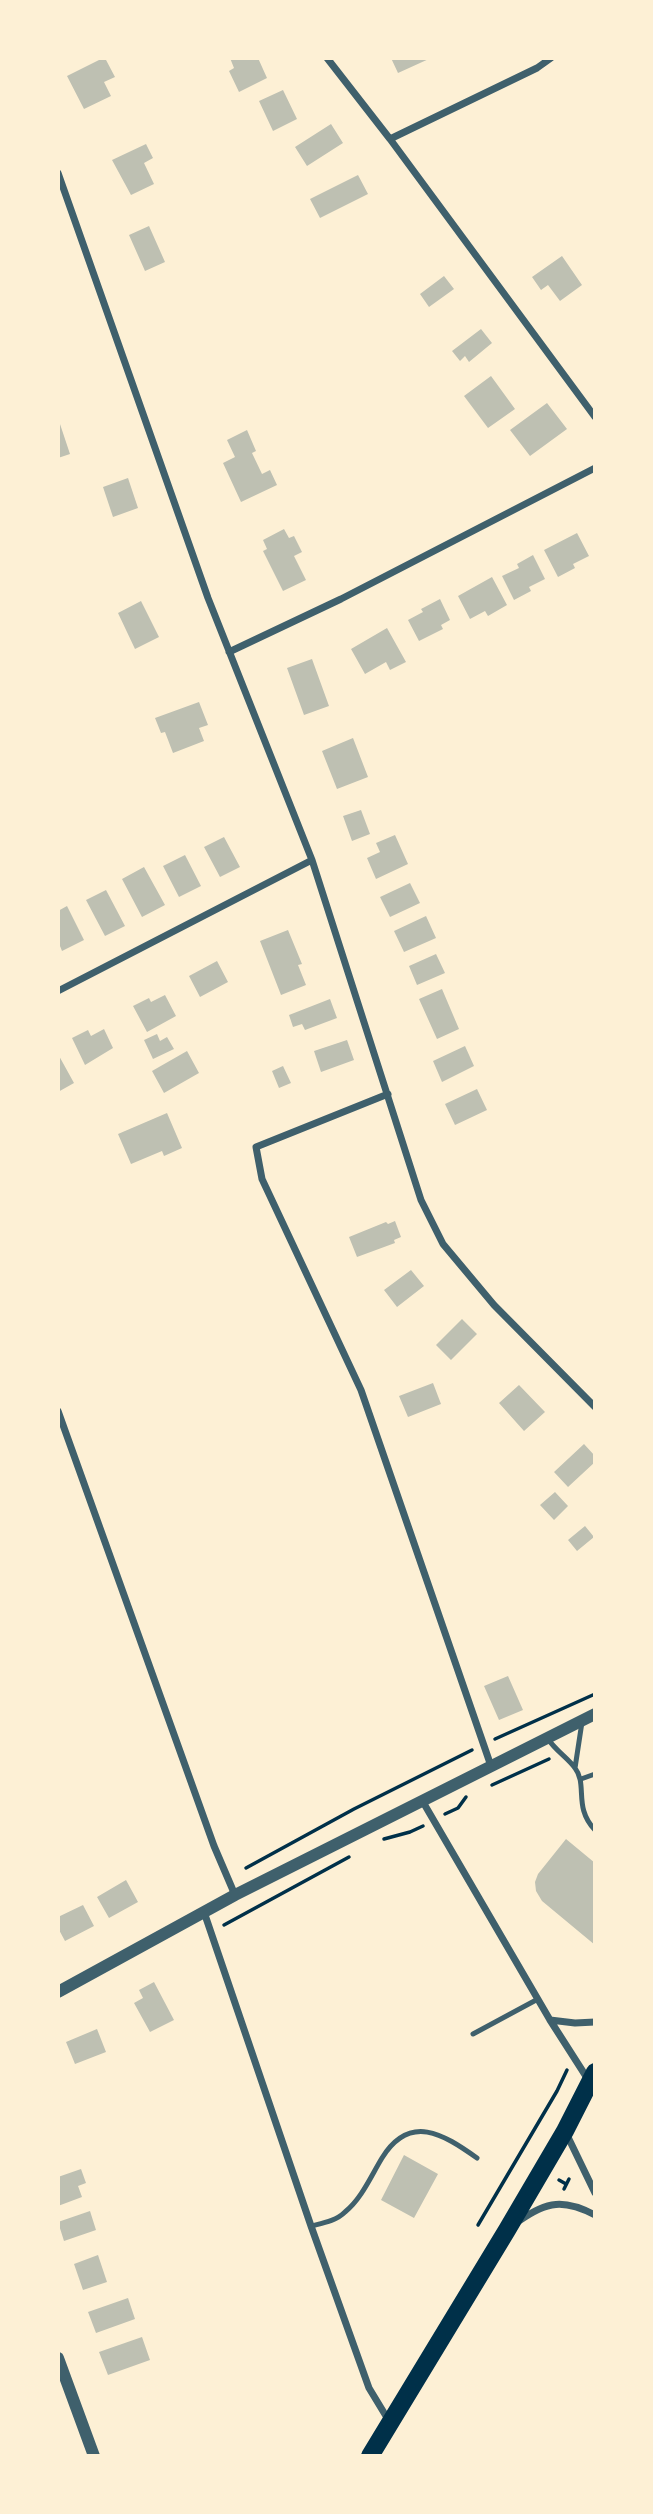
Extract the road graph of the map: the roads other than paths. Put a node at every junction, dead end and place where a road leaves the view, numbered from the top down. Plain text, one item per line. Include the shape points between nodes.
1 (327, 58) edge
2 (551, 58) edge
3 (390, 139) junction
4 (58, 173) edge
5 (595, 417) edge
6 (595, 468) edge
7 (229, 652) junction
8 (312, 860) junction
9 (58, 991) edge
10 (388, 1094) junction
11 (595, 1408) edge
12 (58, 1411) edge
13 (595, 1714) edge
14 (582, 1720) junction
15 (546, 1737) junction
16 (491, 1766) junction
17 (575, 1768) junction
18 (595, 1774) edge
19 (581, 1779) junction
20 (423, 1802) junction
21 (595, 1830) edge
22 (235, 1895) junction
23 (204, 1912) junction
24 (58, 1992) edge
25 (539, 1999) junction
26 (550, 2020) junction
27 (595, 2022) edge
28 (473, 2034) dead end
29 (593, 2076) edge
30 (565, 2131) junction
31 (477, 2158) dead end
32 (595, 2193) edge
33 (595, 2215) edge
34 (311, 2226) junction
35 (507, 2230) junction
36 (58, 2358) edge
37 (389, 2422) junction
38 (94, 2456) edge
39 (370, 2456) edge

1 - 3 street
2 - 3 street
3 - 5 street
4 - 7 street
6 - 7 street
7 - 8 street
8 - 9 street
8 - 10 street
10 - 11 street via 421,1200 443,1244 494,1305
10 - 16 street via 256,1147 262,1179 361,1391
12 - 22 street
13 - 14 street
14 - 15 street
14 - 17 lane
15 - 16 street
15 - 17 lane
16 - 20 street
17 - 19 lane
18 - 19 lane
19 - 21 lane via 585,1817
20 - 22 street
20 - 25 street
22 - 23 street
23 - 24 street
23 - 34 street
25 - 26 street
25 - 28 lane
26 - 27 street
26 - 29 street via 573,2057
29 - 30 highway
30 - 32 street
30 - 35 highway
31 - 34 lane via 449,2138 425,2131 403,2135 345,2212
33 - 35 street via 564,2203 547,2205
34 - 37 street via 369,2388
35 - 37 highway
36 - 38 street
37 - 39 highway

